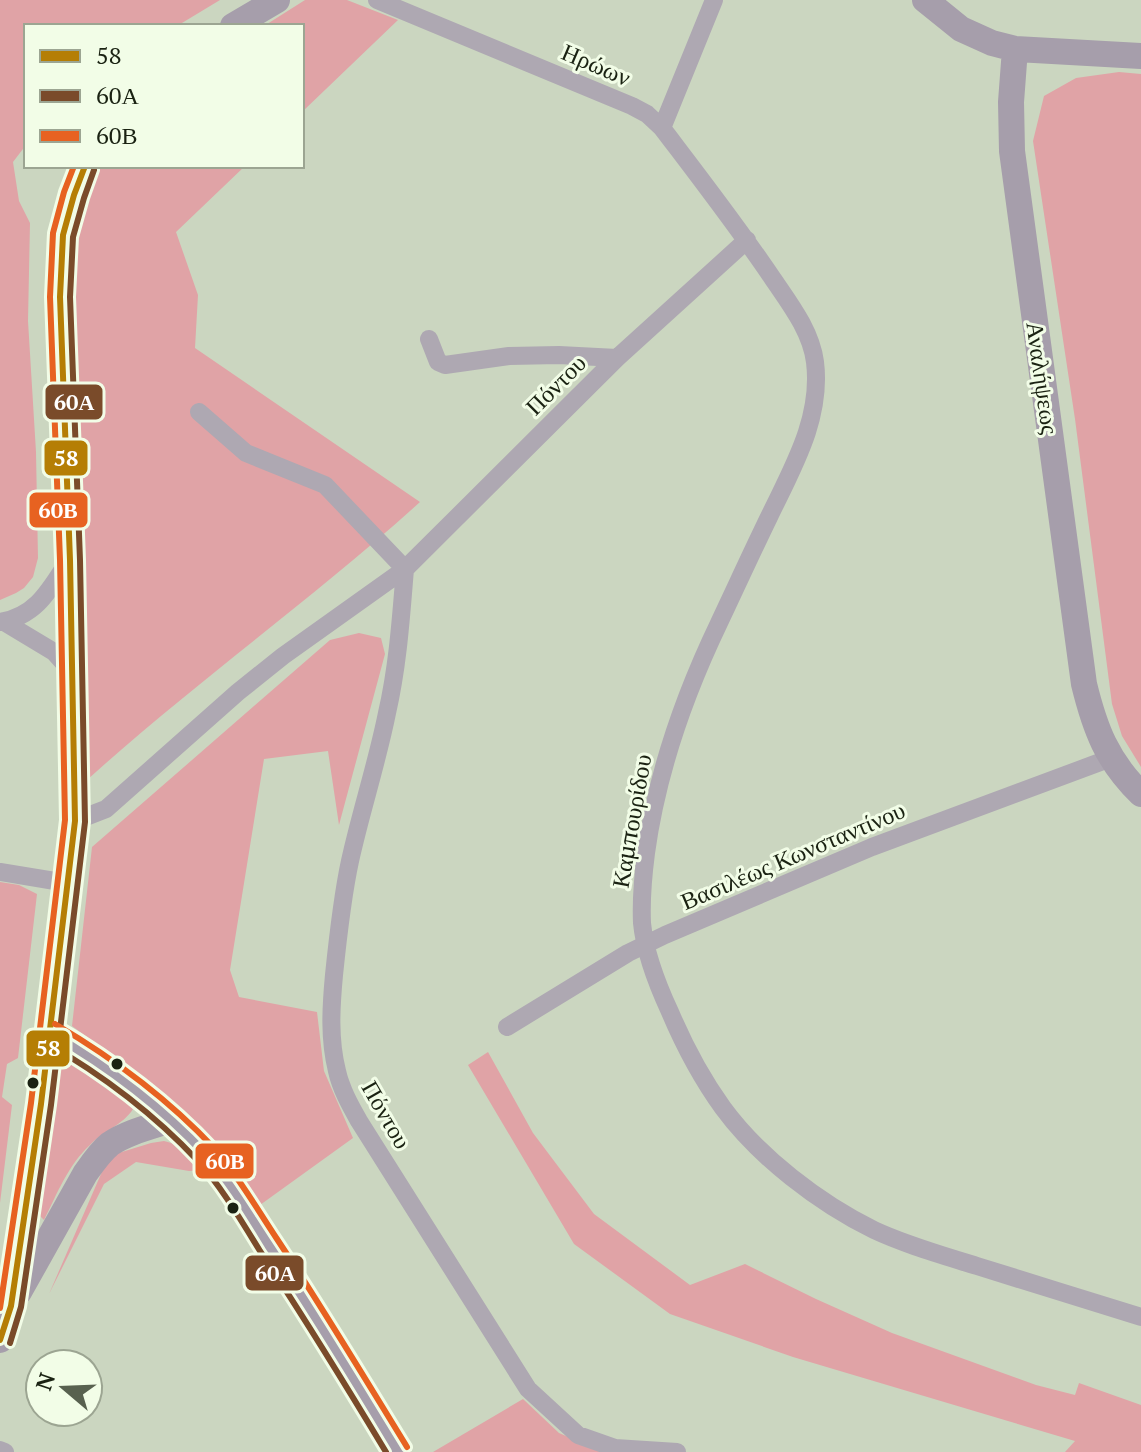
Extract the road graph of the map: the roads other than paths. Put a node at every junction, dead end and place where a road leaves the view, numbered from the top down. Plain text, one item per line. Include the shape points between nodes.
1 (277, 0) edge
2 (377, 0) edge
3 (714, 0) edge
4 (925, 0) edge
5 (236, 24) edge
6 (1015, 49) junction
7 (1141, 56) edge
8 (662, 128) junction
9 (84, 168) edge
10 (747, 240) junction
11 (429, 339) dead end
12 (617, 358) junction
13 (199, 412) dead end
14 (70, 560) junction
15 (405, 569) junction
16 (2, 622) edge
17 (71, 671) junction
18 (1111, 758) junction
19 (1141, 794) edge
20 (75, 821) junction
21 (0, 872) edge
22 (67, 883) junction
23 (645, 945) junction
24 (507, 1027) dead end
25 (50, 1033) junction
26 (171, 1120) junction
27 (11, 1306) junction
28 (1141, 1317) edge
29 (0, 1340) edge
30 (398, 1452) edge
31 (677, 1452) edge

1 - 5 street
2 - 8 street, Ηρώων via 632,106
3 - 8 street
4 - 6 street via 970,34
6 - 7 street
6 - 18 street, Αναλήψεως via 1010,126 1034,323 1084,684 1093,721
8 - 10 street, Ηρώων
9 - 14 street via 63,235 60,297
10 - 12 street, Πόντου
10 - 23 street, Καμπουρίδου via 809,340 816,399 798,457 674,729 648,839 642,908
11 - 12 street via 438,362 445,365 509,356
12 - 15 street, Πόντου
13 - 15 street via 246,453 325,485
14 - 16 street via 29,612
14 - 17 street
15 - 20 street, Πόντου via 238,692 106,809
15 - 31 street, Πόντου via 390,699 341,917 331,1020 339,1079 359,1121 528,1389 578,1435 615,1448
16 - 17 street via 54,652
17 - 20 street
18 - 19 street, Αναλήψεως
18 - 23 street, Βασιλέως Κωνσταντίνου via 872,847
20 - 22 street
21 - 22 street
22 - 25 street
23 - 24 street, Βασιλέως Κωνσταντίνου
23 - 28 street, Καμπουρίδου via 676,1027 720,1104 761,1150 819,1198 896,1240
25 - 26 street via 105,1067
25 - 27 street
26 - 27 street via 131,1133 98,1156
26 - 30 street via 208,1157 243,1206
27 - 29 street

